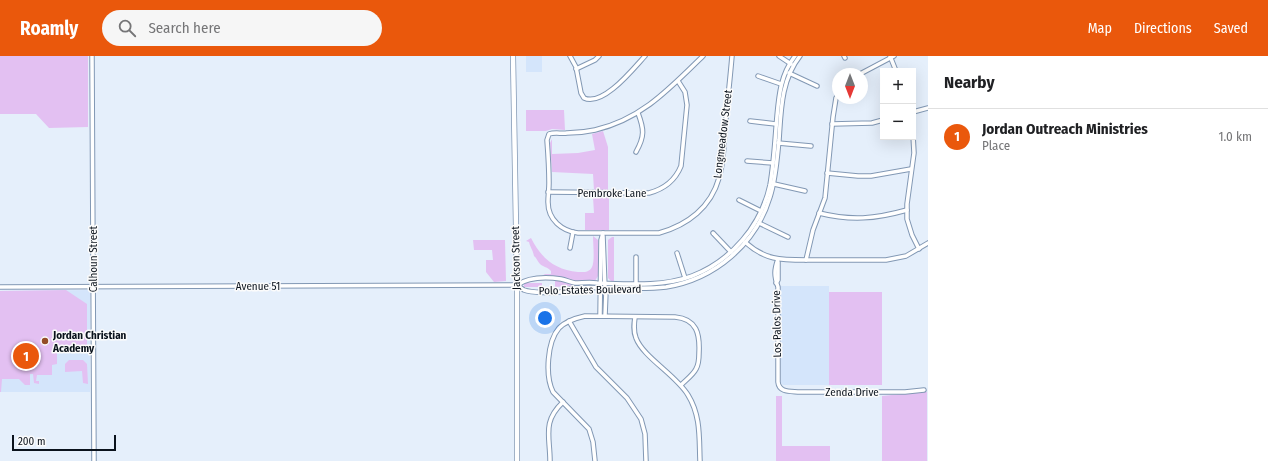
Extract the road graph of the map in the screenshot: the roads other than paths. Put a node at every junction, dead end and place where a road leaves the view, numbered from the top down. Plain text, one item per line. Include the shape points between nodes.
1 (92, 56) edge
2 (513, 56) edge
3 (570, 56) edge
4 (599, 56) edge
5 (645, 56) edge
6 (703, 56) edge
7 (732, 56) edge
8 (779, 56) edge
9 (795, 56) edge
10 (800, 56) edge
11 (892, 56) edge
12 (792, 64) junction
13 (895, 68) edge
14 (576, 69) junction
15 (868, 70) edge
16 (789, 73) junction
17 (758, 76) dead end
18 (678, 81) junction
19 (781, 84) junction
20 (817, 86) dead end
21 (835, 104) edge
22 (928, 108) edge
23 (916, 111) edge
24 (638, 113) junction
25 (750, 121) dead end
26 (880, 121) edge
27 (776, 124) junction
28 (832, 124) junction
29 (913, 140) edge
30 (778, 143) junction
31 (811, 146) dead end
32 (636, 152) dead end
33 (747, 161) dead end
34 (773, 163) junction
35 (911, 169) junction
36 (827, 173) junction
37 (774, 184) junction
38 (805, 191) dead end
39 (548, 192) junction
40 (739, 200) dead end
41 (907, 210) junction
42 (761, 211) junction
43 (819, 213) junction
44 (759, 223) junction
45 (573, 232) junction
46 (603, 233) junction
47 (713, 233) dead end
48 (788, 237) dead end
49 (744, 241) junction
50 (928, 243) edge
51 (570, 248) dead end
52 (919, 249) junction
53 (731, 252) junction
54 (677, 253) dead end
55 (636, 257) dead end
56 (778, 259) junction
57 (806, 260) junction
58 (685, 278) junction
59 (636, 284) junction
60 (517, 285) junction
61 (603, 285) junction
62 (93, 286) junction
63 (0, 287) edge
64 (603, 316) junction
65 (635, 317) junction
66 (569, 321) junction
67 (681, 385) junction
68 (781, 389) joint
69 (924, 390) dead end
70 (563, 402) junction
71 (94, 461) edge
72 (517, 461) edge
73 (550, 461) edge
74 (595, 461) edge
75 (646, 461) edge
76 (700, 461) edge

1 - 62 street, Calhoun Street
2 - 60 main road, Jackson Street
3 - 14 street
4 - 14 street
5 - 14 street via 619,83 603,96 593,100 587,100 581,93
6 - 18 street
7 - 46 street, Longmeadow Street via 721,170 710,198 692,218 669,230 650,233
8 - 12 street
9 - 12 street, Polo Estates Boulevard
10 - 12 street, Polo Estates Boulevard
11 - 13 street
11 - 15 street
12 - 16 street, Polo Estates Boulevard
12 - 19 street, Polo Estates Boulevard
16 - 20 street
16 - 30 street, Polo Estates Boulevard via 783,94
17 - 19 street
18 - 24 street
18 - 39 street, Pembroke Lane via 685,92 687,105 682,158 678,173 662,189 649,194
19 - 27 street, Polo Estates Boulevard
21 - 28 street
22 - 23 street
24 - 32 street via 643,132
24 - 39 street via 597,129 569,134 551,133 547,140
25 - 27 street
26 - 28 street
27 - 34 street, Polo Estates Boulevard
28 - 36 street
29 - 35 street
30 - 31 street
30 - 37 street, Polo Estates Boulevard
33 - 34 street
34 - 42 street, Polo Estates Boulevard
35 - 36 street via 872,176
35 - 41 street
36 - 43 street via 825,198
37 - 38 street
37 - 44 street, Polo Estates Boulevard
39 - 45 street via 552,217 561,227
40 - 42 street
41 - 43 street via 871,218 836,217
41 - 52 street via 907,219
42 - 49 street, Polo Estates Boulevard
43 - 57 street
44 - 48 street
44 - 49 street, Polo Estates Boulevard
45 - 46 street, Longmeadow Street
45 - 51 street
46 - 61 street
47 - 53 street
49 - 53 street, Polo Estates Boulevard
49 - 56 street via 761,254
49 - 61 street, Polo Estates Boulevard via 732,257 716,269 684,283 660,288
50 - 52 street
52 - 57 street via 906,256 886,260
53 - 58 street, Polo Estates Boulevard via 707,269
54 - 58 street
55 - 59 street
56 - 57 street
56 - 68 street, Los Palos Drive via 775,280 778,287 778,382
58 - 59 street, Polo Estates Boulevard
59 - 61 street, Polo Estates Boulevard
60 - 61 street, Polo Estates Boulevard via 524,280 560,279
60 - 61 street, Polo Estates Boulevard via 524,290 540,292 560,292
60 - 62 street, Avenue 51
60 - 72 main road, Jackson Street
61 - 64 street
62 - 63 street, Avenue 51
62 - 71 street, Calhoun Street
64 - 65 street
64 - 66 street via 581,317
65 - 67 street via 634,327 638,342
65 - 67 street via 680,318 690,321 694,326 700,344 698,364 694,373
66 - 70 street via 558,329 549,359 550,385
66 - 75 street via 596,367 627,398 641,419 645,434
67 - 76 street via 689,396 698,419
68 - 69 street, Zenda Drive via 800,392
70 - 73 street via 555,409 548,424
70 - 74 street via 589,430

